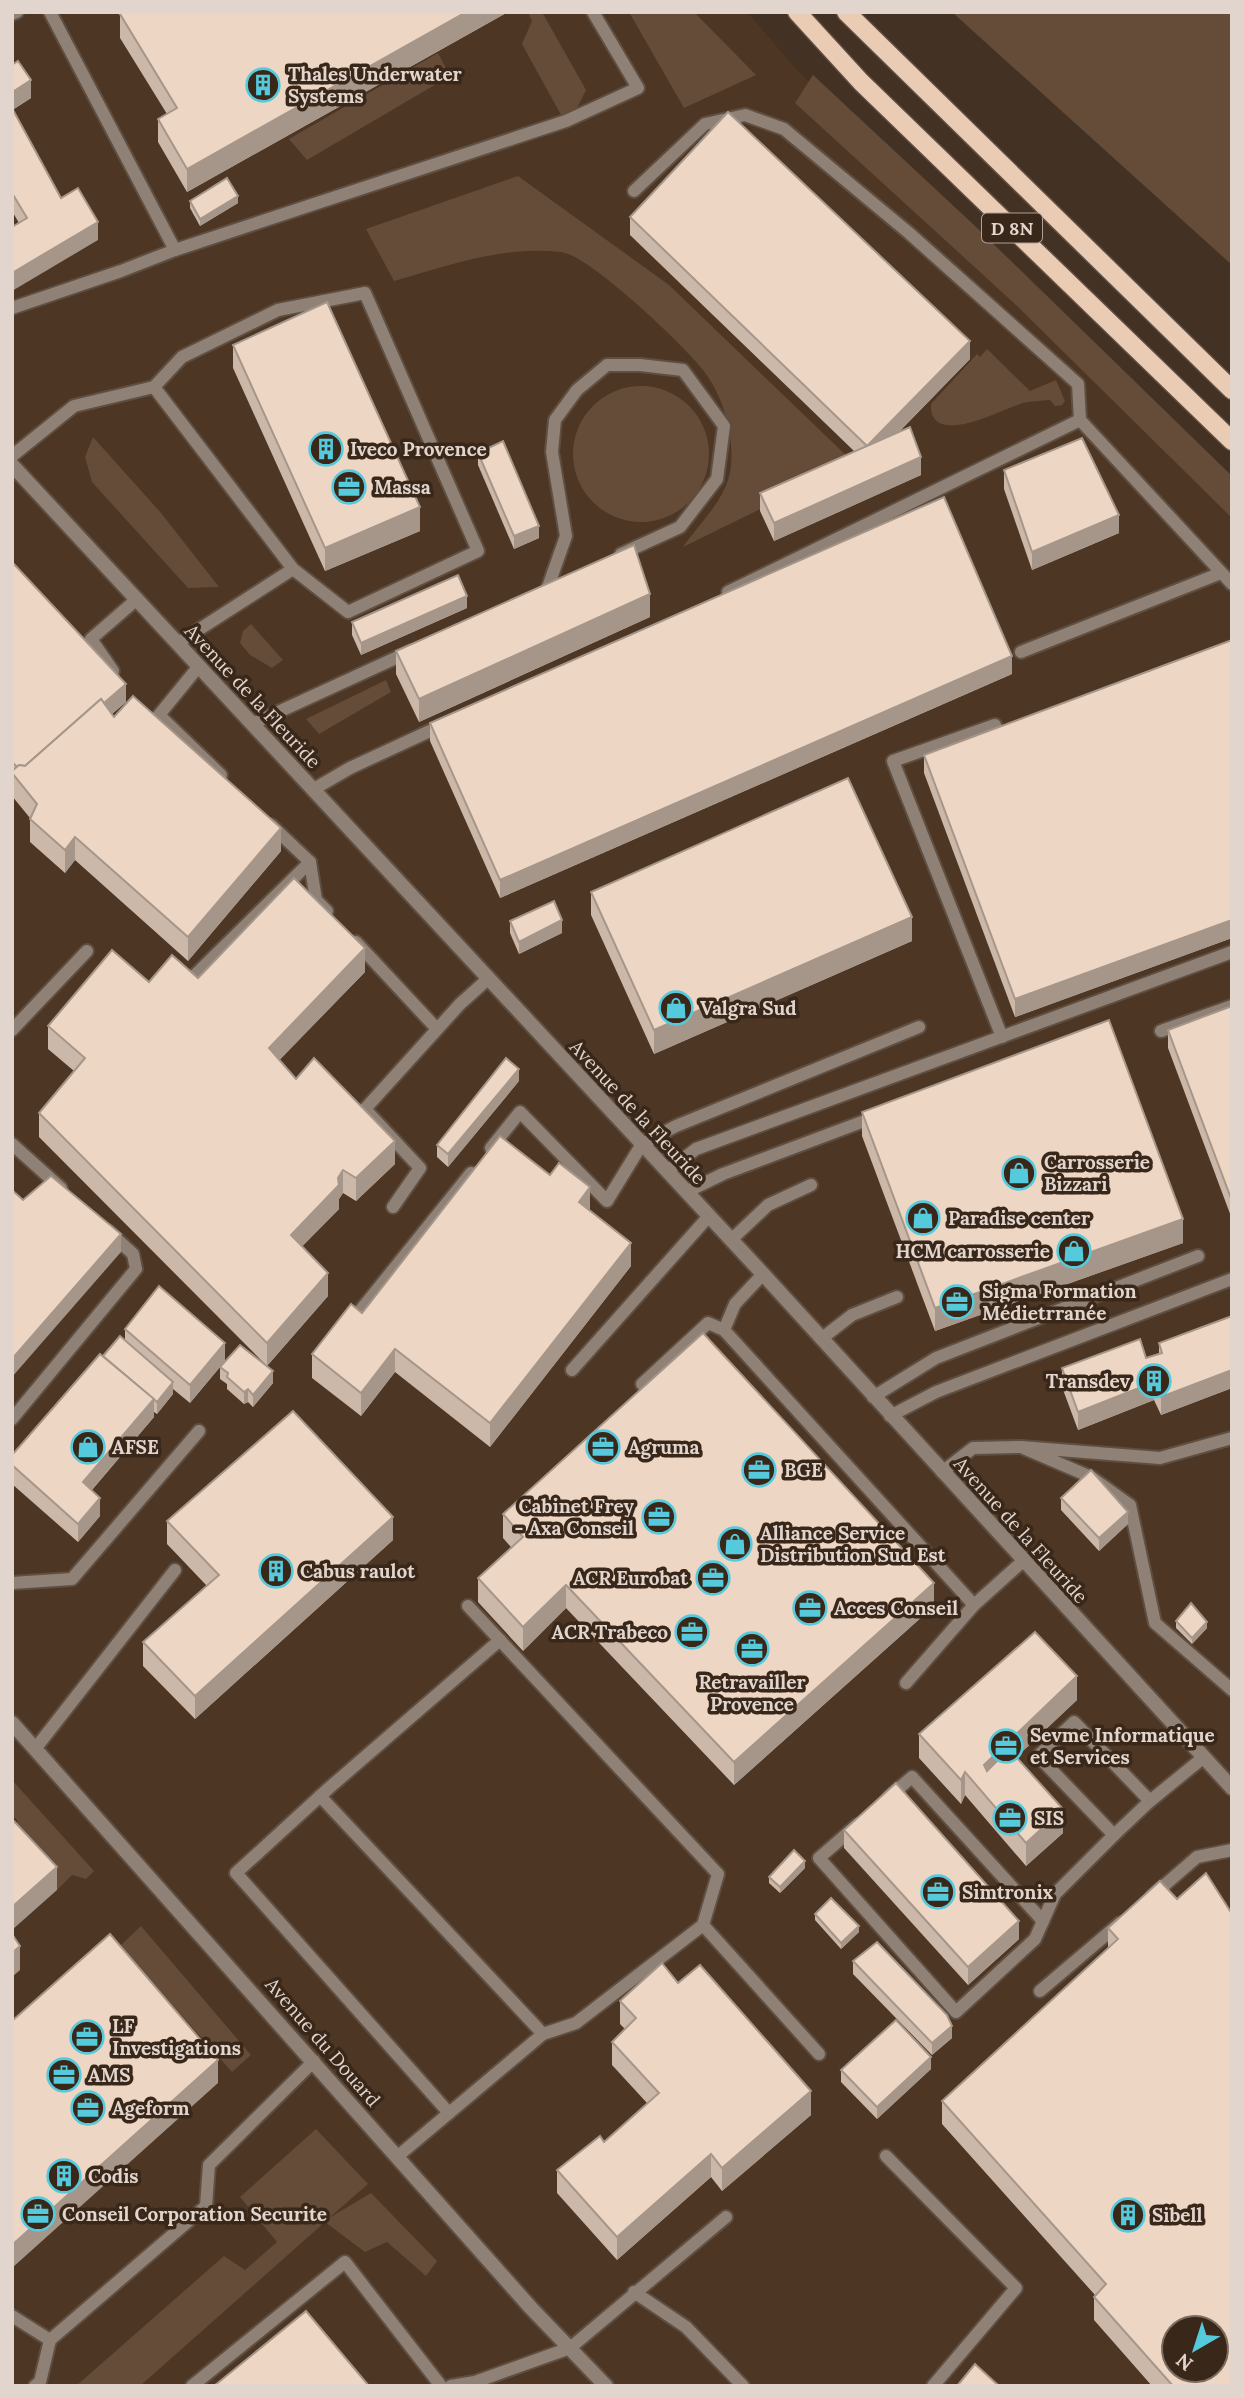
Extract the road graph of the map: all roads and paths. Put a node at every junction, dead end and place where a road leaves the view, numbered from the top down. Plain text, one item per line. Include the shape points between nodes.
1 (50, 12) edge
2 (593, 12) edge
3 (797, 12) edge
4 (846, 12) edge
5 (634, 191) dead end
6 (175, 250) junction
7 (12, 308) edge
8 (154, 387) junction
9 (1232, 390) edge
10 (1080, 420) junction
11 (1232, 441) edge
12 (12, 456) edge
13 (12, 465) edge
14 (608, 560) edge
15 (293, 569) junction
16 (1221, 573) junction
17 (1232, 584) edge
18 (536, 593) edge
19 (717, 597) edge
20 (137, 599) junction
21 (178, 643) junction
22 (425, 644) edge
23 (1021, 652) dead end
24 (199, 666) junction
25 (113, 671) edge
26 (464, 715) edge
27 (252, 724) junction
28 (995, 725) edge
29 (235, 789) edge
30 (314, 789) junction
31 (263, 817) edge
32 (310, 862) junction
33 (335, 920) edge
34 (344, 930) edge
35 (87, 951) dead end
36 (1232, 952) edge
37 (489, 978) junction
38 (191, 979) edge
39 (1232, 1006) edge
40 (919, 1027) dead end
41 (437, 1029) junction
42 (12, 1030) edge
43 (1161, 1031) dead end
44 (1002, 1037) junction
45 (888, 1112) edge
46 (12, 1144) edge
47 (642, 1144) junction
48 (667, 1171) junction
49 (811, 1185) dead end
50 (686, 1192) junction
51 (73, 1199) edge
52 (393, 1207) dead end
53 (709, 1216) junction
54 (93, 1217) edge
55 (731, 1240) junction
56 (1198, 1256) dead end
57 (763, 1274) junction
58 (1232, 1279) edge
59 (897, 1297) dead end
60 (356, 1316) edge
61 (724, 1331) junction
62 (821, 1339) junction
63 (572, 1370) dead end
64 (642, 1384) edge
65 (873, 1397) junction
66 (890, 1416) junction
67 (12, 1419) edge
68 (200, 1431) dead end
69 (1232, 1438) edge
70 (1021, 1447) junction
71 (942, 1472) junction
72 (1023, 1561) junction
73 (175, 1570) dead end
74 (12, 1583) edge
75 (974, 1605) junction
76 (468, 1606) dead end
77 (500, 1640) junction
78 (906, 1683) dead end
79 (1232, 1690) edge
80 (12, 1723) edge
81 (36, 1749) junction
82 (1205, 1756) junction
83 (1232, 1788) edge
84 (320, 1796) junction
85 (1150, 1801) junction
86 (1114, 1835) junction
87 (1232, 1850) edge
88 (1145, 1902) edge
89 (1134, 1911) edge
90 (1043, 1921) junction
91 (702, 1925) junction
92 (1040, 1991) dead end
93 (543, 2034) junction
94 (819, 2054) dead end
95 (314, 2061) junction
96 (449, 2113) junction
97 (398, 2156) junction
98 (886, 2156) dead end
99 (726, 2217) dead end
100 (634, 2292) junction
101 (12, 2316) edge
102 (50, 2340) junction
103 (570, 2348) junction
104 (35, 2386) edge
105 (192, 2386) edge
106 (442, 2386) edge
107 (451, 2386) edge
108 (607, 2386) edge
109 (743, 2386) edge
110 (933, 2386) edge

1 - 6 lane
2 - 6 lane via 638,88 566,121
3 - 11 main road, D 8N via 861,82
4 - 9 main road, D 8N
5 - 10 lane via 705,124 746,115 784,129 1078,384
6 - 7 lane
8 - 12 lane via 74,406
8 - 15 lane
8 - 15 lane via 182,357 278,310 365,293 478,551 348,612
10 - 16 lane
10 - 19 lane
13 - 20 street, Avenue de la Fleuride
14 - 18 lane via 680,527 717,479 724,426 683,370 607,365 577,390 555,420 552,453 566,536 554,585
15 - 21 lane
16 - 17 lane
16 - 23 lane
20 - 21 street, Avenue de la Fleuride
20 - 25 lane via 91,639
21 - 24 street, Avenue de la Fleuride
22 - 27 lane
24 - 27 street, Avenue de la Fleuride
24 - 29 lane via 159,715
26 - 30 lane
27 - 30 street, Avenue de la Fleuride
28 - 44 lane via 892,761
30 - 37 street, Avenue de la Fleuride
31 - 32 lane
32 - 33 lane via 316,900
32 - 38 lane
34 - 41 lane
35 - 42 lane
36 - 44 lane
37 - 41 lane
37 - 47 street, Avenue de la Fleuride
39 - 43 lane
40 - 47 lane
41 - 52 lane via 365,1108 420,1168
44 - 48 lane via 696,1149
45 - 50 lane
46 - 51 lane
47 - 48 street, Avenue de la Fleuride
47 - 60 lane via 607,1201 520,1112
48 - 50 street, Avenue de la Fleuride
49 - 55 lane via 768,1205
50 - 53 street, Avenue de la Fleuride
53 - 55 street, Avenue de la Fleuride
53 - 63 lane
54 - 67 lane via 133,1254 136,1269
55 - 57 street, Avenue de la Fleuride
56 - 65 lane via 936,1358
57 - 61 lane via 735,1304
57 - 62 street, Avenue de la Fleuride
58 - 66 lane via 936,1392
59 - 62 lane via 852,1315
61 - 64 lane via 708,1323
61 - 75 lane
62 - 65 street, Avenue de la Fleuride
65 - 66 street, Avenue de la Fleuride
66 - 71 street, Avenue de la Fleuride
68 - 74 lane via 72,1579
69 - 70 lane via 1160,1458
70 - 71 lane via 973,1448
70 - 79 lane via 1091,1476 1130,1505 1155,1623
71 - 72 street, Avenue de la Fleuride
72 - 75 lane
72 - 82 street, Avenue de la Fleuride
73 - 81 lane
75 - 78 lane
76 - 77 lane
77 - 84 lane
77 - 91 lane via 718,1874
80 - 81 street, Avenue du Douard
81 - 95 street, Avenue du Douard
82 - 83 street, Avenue de la Fleuride
82 - 85 lane
84 - 93 lane
84 - 96 lane via 236,1873
85 - 86 lane
85 - 86 lane via 1074,1722 1038,1756
86 - 90 lane via 1055,1894
87 - 88 lane via 1197,1857
89 - 92 lane
90 - 90 lane via 1035,1939 956,2012 819,1858 912,1777
91 - 93 lane via 576,2023
91 - 94 lane
93 - 96 lane
95 - 97 street, Avenue du Douard
95 - 102 lane via 209,2165 206,2206
96 - 97 lane
97 - 103 street, Avenue du Douard
98 - 110 lane via 1016,2288
99 - 100 lane
100 - 103 lane
100 - 109 lane via 685,2327
101 - 102 lane
102 - 104 lane via 40,2382
103 - 107 lane
103 - 108 street, Avenue du Douard
105 - 106 lane via 345,2262

